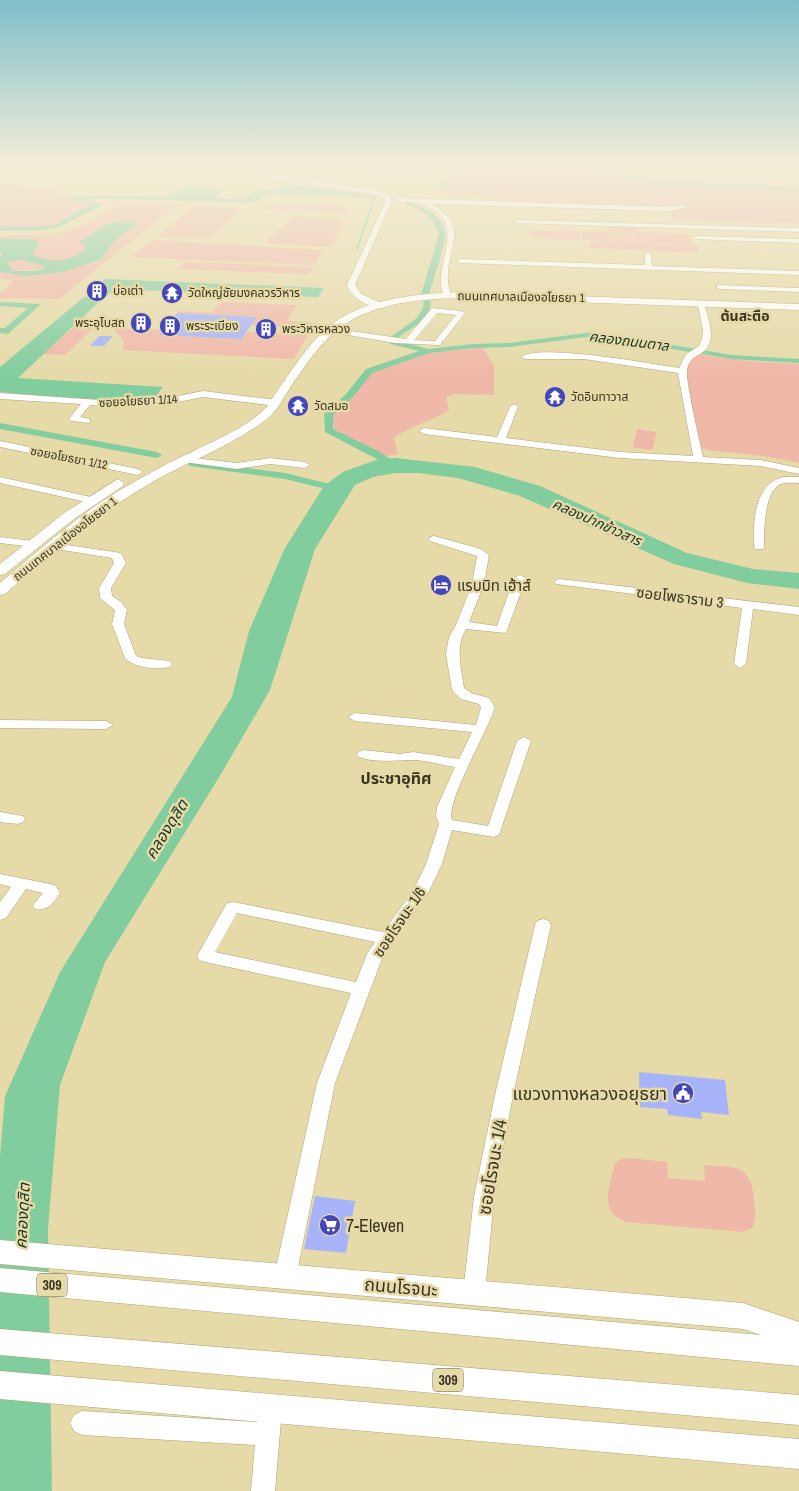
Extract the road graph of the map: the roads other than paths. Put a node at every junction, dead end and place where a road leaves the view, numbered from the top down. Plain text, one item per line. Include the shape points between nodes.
1 (373, 237) edge
2 (452, 237) edge
3 (743, 237) edge
4 (696, 238) dead end
5 (744, 240) junction
6 (799, 241) edge
7 (648, 255) dead end
8 (460, 261) dead end
9 (726, 261) dead end
10 (649, 268) junction
11 (728, 270) junction
12 (799, 273) edge
13 (720, 287) dead end
14 (799, 290) edge
15 (364, 294) junction
16 (447, 296) junction
17 (408, 299) junction
18 (700, 303) junction
19 (385, 305) junction
20 (799, 307) edge
21 (361, 312) junction
22 (330, 330) junction
23 (408, 342) junction
24 (525, 357) dead end
25 (682, 371) junction
26 (0, 396) edge
27 (275, 399) junction
28 (87, 403) junction
29 (514, 407) dead end
30 (86, 420) dead end
31 (424, 431) dead end
32 (501, 440) junction
33 (0, 444) edge
34 (698, 458) junction
35 (186, 460) junction
36 (305, 465) dead end
37 (138, 472) junction
38 (799, 472) edge
39 (0, 480) edge
40 (799, 480) edge
41 (91, 500) junction
42 (434, 539) dead end
43 (0, 540) edge
44 (33, 544) junction
45 (54, 546) junction
46 (759, 547) dead end
47 (1, 569) edge
48 (22, 572) junction
49 (520, 578) dead end
50 (560, 582) dead end
51 (0, 591) edge
52 (748, 605) junction
53 (799, 611) edge
54 (462, 625) junction
55 (166, 664) dead end
56 (740, 664) dead end
57 (355, 716) dead end
58 (0, 724) edge
59 (106, 725) dead end
60 (480, 728) junction
61 (524, 741) dead end
62 (363, 754) dead end
63 (462, 764) junction
64 (0, 816) edge
65 (18, 819) dead end
66 (446, 824) junction
67 (0, 879) edge
68 (22, 883) junction
69 (41, 905) dead end
70 (0, 914) edge
71 (543, 925) dead end
72 (385, 938) junction
73 (361, 988) junction
74 (0, 1252) edge
75 (285, 1277) junction
76 (0, 1280) edge
77 (474, 1293) junction
78 (799, 1336) edge
79 (0, 1342) edge
80 (799, 1352) edge
81 (0, 1385) edge
82 (799, 1410) edge
83 (269, 1421) junction
84 (82, 1423) dead end
85 (799, 1454) edge
86 (263, 1491) edge

1 - 15 street via 351,285 352,290
2 - 16 street via 444,279
3 - 5 street
4 - 5 street
5 - 6 street
7 - 10 street
8 - 10 street via 609,263
9 - 11 street
10 - 11 street via 687,266
11 - 12 street
13 - 14 street
15 - 17 main road
15 - 19 street
15 - 21 main road
16 - 17 main road, ถนนเทศบาลเมืองอโยธยา 1
16 - 18 main road, ถนนเทศบาลเมืองอโยธยา 1
17 - 19 main road, ถนนเทศบาลเมืองอโยธยา 1
18 - 20 main road, ถนนเทศบาลเมืองอโยธยา 1
18 - 25 street via 707,330 705,343
19 - 21 main road, ถนนเทศบาลเมืองอโยธยา 1
21 - 22 main road, ถนนเทศบาลเมืองอโยธยา 1
22 - 23 street
22 - 27 main road, ถนนเทศบาลเมืองอโยธยา 1
23 - 23 street via 437,343 460,312 435,310
24 - 25 street via 571,356
25 - 34 street
26 - 28 street, ซอยอโยธยา 1/14
27 - 28 street, ซอยอโยธยา 1/14 via 203,394 163,402
27 - 35 main road, ถนนเทศบาลเมืองอโยธยา 1 via 270,411 256,422
27 - 37 main road, ถนนเทศบาลเมืองอโยธยา 1
28 - 30 street via 74,419
29 - 32 street
31 - 32 street
32 - 34 street via 636,457
33 - 37 street, ซอยอโยธยา 1/12
34 - 38 street via 761,463
35 - 36 street via 237,466 270,461
35 - 45 main road, ถนนเทศบาลเมืองอโยธยา 1 via 110,502
37 - 41 main road, ถนนเทศบาลเมืองอโยธยา 1
39 - 41 street
40 - 46 street via 778,481 768,490 759,523
41 - 44 main road, ถนนเทศบาลเมืองอโยธยา 1
42 - 54 street, ซอยโรจนะ 1/6 via 483,555 478,584
43 - 44 street
44 - 47 main road, ถนนเทศบาลเมืองอโยธยา 1
45 - 48 main road, ถนนเทศบาลเมืองอโยธยา 1
45 - 55 street via 117,555 120,563 105,588 106,598 121,610 118,624 131,658
47 - 48 street
48 - 51 main road, ถนนเทศบาลเมืองอโยธยา 1
49 - 54 street via 502,630
50 - 52 street, ซอยโพธาราม 3
52 - 53 street, ซอยโพธาราม 3
52 - 56 street
54 - 60 street, ซอยโรจนะ 1/6 via 455,637 452,654 458,690 484,701 488,707
57 - 60 street
58 - 59 street
60 - 63 street, ซอยโรจนะ 1/6
61 - 66 street via 494,832
62 - 63 street via 400,758 413,756
63 - 66 street, ซอยโรจนะ 1/6 via 444,807
64 - 65 street
66 - 72 street, ซอยโรจนะ 1/6 via 434,864 420,893
67 - 68 street
68 - 69 street via 51,891
68 - 70 street
71 - 77 street, ซอยโรจนะ 1/4 via 484,1197
72 - 73 street, ซอยโรจนะ 1/6
72 - 73 street via 232,907 205,956
73 - 75 street, ซอยโรจนะ 1/6 via 326,1083
74 - 75 main road, ถนนโรจนะ
75 - 77 main road, ถนนโรจนะ
76 - 80 main road, ถนนโรจนะ / 309
77 - 78 main road, ถนนโรจนะ via 743,1316
79 - 82 main road, 309
81 - 83 main road via 88,1392
83 - 84 street
83 - 85 main road
83 - 86 street

